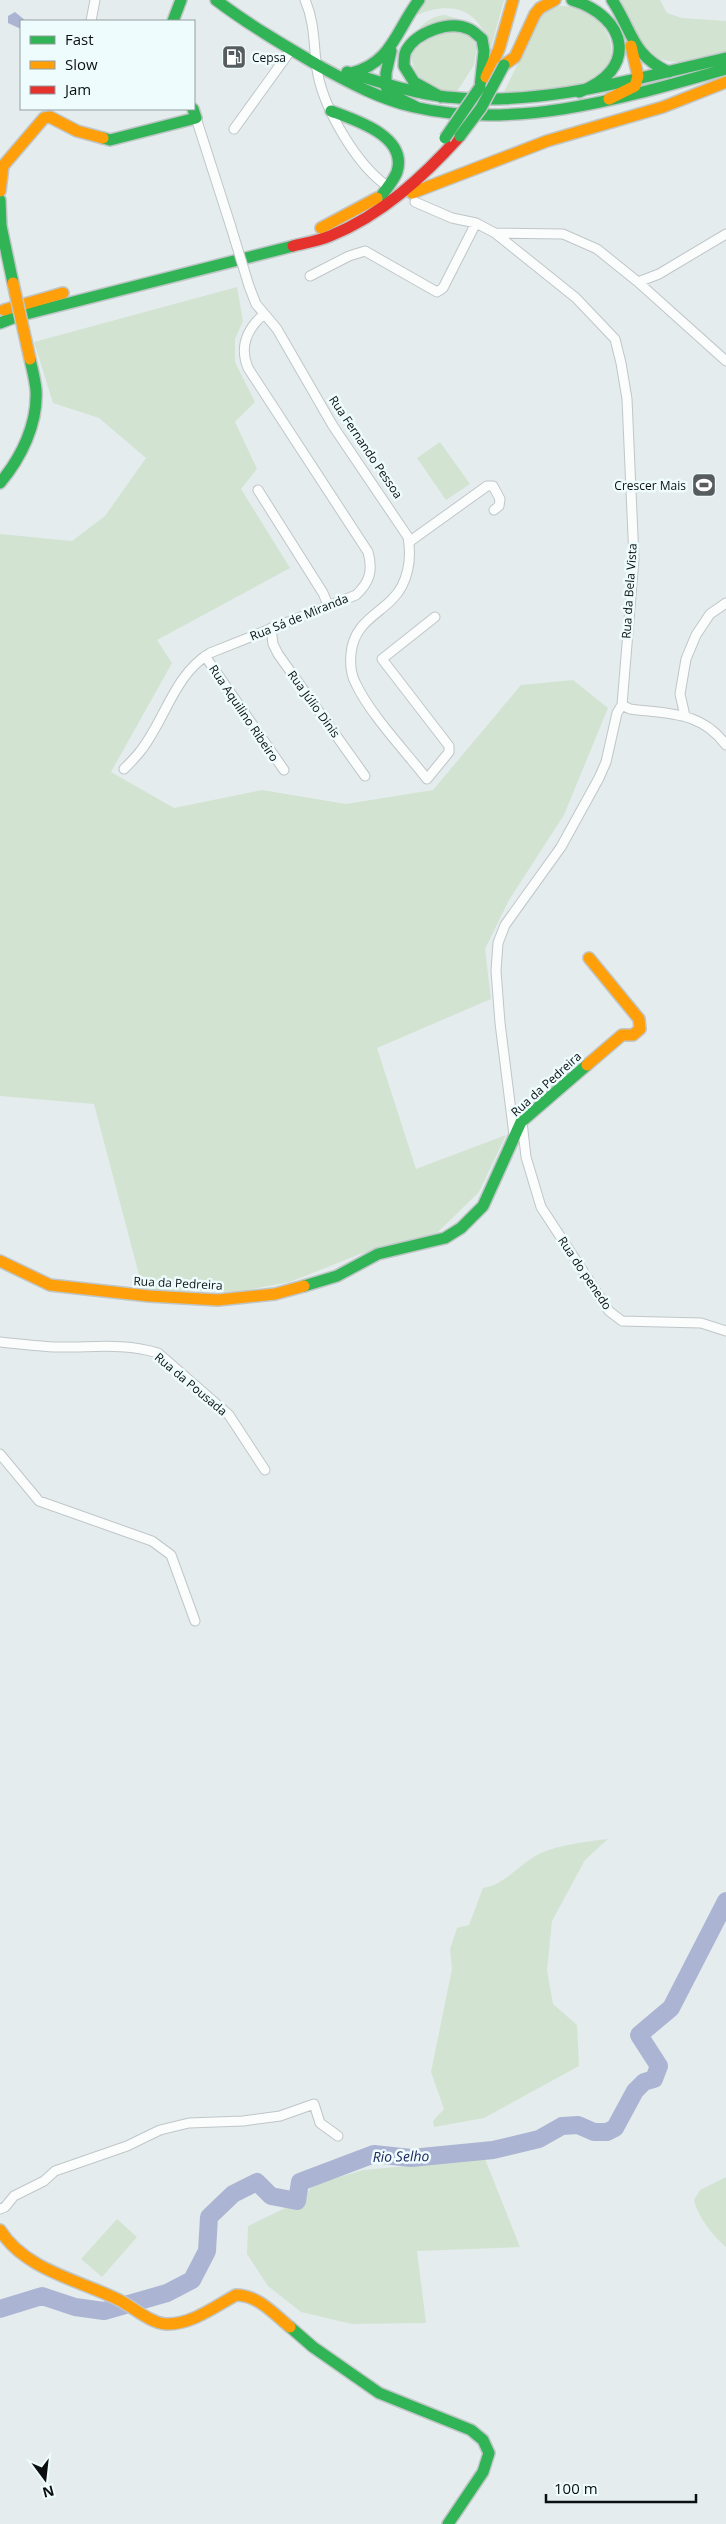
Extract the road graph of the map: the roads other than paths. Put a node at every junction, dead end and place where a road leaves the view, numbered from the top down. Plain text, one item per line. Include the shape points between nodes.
1 (95, 0) edge
2 (181, 0) edge
3 (216, 0) edge
4 (305, 0) edge
5 (419, 0) edge
6 (513, 0) edge
7 (524, 0) edge
8 (555, 0) edge
9 (572, 0) edge
10 (612, 0) edge
11 (465, 14) dead end
12 (422, 17) dead end
13 (91, 20) edge
14 (173, 20) edge
15 (627, 29) junction
16 (394, 39) junction
17 (291, 50) junction
18 (726, 58) edge
19 (318, 64) junction
20 (499, 64) junction
21 (726, 70) edge
22 (669, 72) junction
23 (351, 73) junction
24 (638, 79) junction
25 (726, 82) edge
26 (385, 85) junction
27 (480, 87) junction
28 (579, 92) junction
29 (441, 97) junction
30 (609, 99) junction
31 (416, 107) junction
32 (331, 111) junction
33 (47, 113) edge
34 (195, 114) edge
35 (234, 129) dead end
36 (4, 163) edge
37 (383, 183) dead end
38 (0, 191) edge
39 (385, 199) junction
40 (0, 200) edge
41 (414, 202) dead end
42 (476, 223) junction
43 (495, 233) junction
44 (726, 234) edge
45 (310, 276) dead end
46 (638, 282) junction
47 (0, 312) edge
48 (264, 314) junction
49 (0, 323) edge
50 (726, 361) edge
51 (0, 483) edge
52 (258, 490) dead end
53 (494, 510) dead end
54 (408, 542) junction
55 (726, 603) edge
56 (328, 605) junction
57 (435, 617) dead end
58 (271, 628) junction
59 (205, 656) junction
60 (622, 705) junction
61 (685, 716) junction
62 (726, 745) edge
63 (124, 769) dead end
64 (284, 770) dead end
65 (365, 776) dead end
66 (589, 958) dead end
67 (522, 1122) junction
68 (514, 1135) junction
69 (0, 1261) edge
70 (726, 1331) edge
71 (0, 1342) edge
72 (0, 1454) edge
73 (265, 1470) dead end
74 (195, 1622) dead end
75 (338, 2136) dead end
76 (0, 2209) edge
77 (0, 2230) edge
78 (448, 2524) edge

1 - 13 street
2 - 14 main road
3 - 17 main road
4 - 19 street via 315,28
5 - 16 main road via 405,17
6 - 20 main road
7 - 20 main road via 516,33
8 - 20 main road via 535,14 515,57
9 - 28 main road via 603,13 614,27 618,43 616,60 608,76
10 - 15 main road
11 - 27 main road via 474,22 483,41 484,61 478,76
12 - 29 main road via 409,32 404,58 417,82
15 - 22 main road via 642,57
15 - 24 main road
16 - 23 main road via 383,60 368,70
16 - 26 main road
17 - 19 main road
17 - 35 street
18 - 22 main road
19 - 23 main road
19 - 31 main road via 356,88
19 - 32 street via 322,89
20 - 27 main road
20 - 39 main road, bridge via 481,108 460,136 425,175
21 - 30 main road
22 - 24 main road
23 - 26 main road
24 - 28 main road
24 - 30 main road via 632,89
25 - 39 main road via 663,107 547,141
26 - 29 main road
26 - 31 main road via 390,95
27 - 39 main road, bridge via 444,138
28 - 29 main road via 510,99
30 - 31 main road via 562,108 487,114
32 - 37 street via 371,173
32 - 39 main road via 382,134 394,148 398,156 397,171
33 - 34 main road via 77,131 110,140
33 - 36 main road
34 - 48 street, Rua Fernando Pessoa, bridge via 249,286
36 - 38 main road
39 - 47 main road via 310,232 18,304
39 - 49 main road via 353,226 314,242 117,290
40 - 51 main road, bridge via 1,226 36,393 32,422 21,452
41 - 42 street, Rua da Bela Vista via 452,218
42 - 43 street, Rua da Bela Vista
42 - 45 street via 443,288 437,292 365,251
43 - 46 street via 563,234 597,249
43 - 60 street, Rua da Bela Vista via 576,298 615,338 627,399 634,559
44 - 46 street via 659,274
46 - 50 street
48 - 54 street, Rua Fernando Pessoa via 277,329 348,450 400,522
48 - 56 street, Rua Sá de Miranda via 253,323 246,336 244,347 248,368 368,552 371,564 365,587 356,595
52 - 56 street
53 - 54 street via 500,499 493,486 487,486
54 - 57 street, Rua Fernando Pessoa via 410,553 402,586 394,598 365,621 352,647 350,665 364,698 427,779 449,752 449,746 382,659
55 - 61 street via 710,614 696,635 686,660 680,694
56 - 58 street, Rua Sá de Miranda
58 - 59 street, Rua Sá de Miranda
58 - 65 street, Rua Júlio Dinis via 278,654
59 - 63 street, Rua Sá de Miranda via 191,667 142,749
59 - 64 street, Rua Aquilino Ribeiro
60 - 61 street
60 - 68 street, Rua da Bela Vista via 599,778 561,846 505,925 498,943 498,1006
61 - 62 street via 711,728
66 - 67 main road, Rua da Pedreira via 639,1019 640,1029 633,1035 622,1035
67 - 68 main road, Rua da Pedreira
67 - 70 street, Rua do penedo via 526,1157 541,1207 609,1311 622,1321 701,1323
68 - 69 main road, Rua da Pedreira via 483,1206 461,1228 445,1238 378,1254 337,1276 276,1294 218,1300 50,1285
71 - 73 street, Rua da Pousada via 55,1347 101,1344 158,1353 229,1415
72 - 74 street via 39,1501 152,1541 171,1554
75 - 76 street via 320,2124 314,2104 280,2116 189,2123 160,2130 127,2146 55,2171 44,2181 14,2196
77 - 78 main road via 2,2237 51,2271 118,2299 164,2324 179,2323 236,2295 245,2294 263,2304 313,2348 379,2393 471,2430 483,2440 489,2454 483,2472

